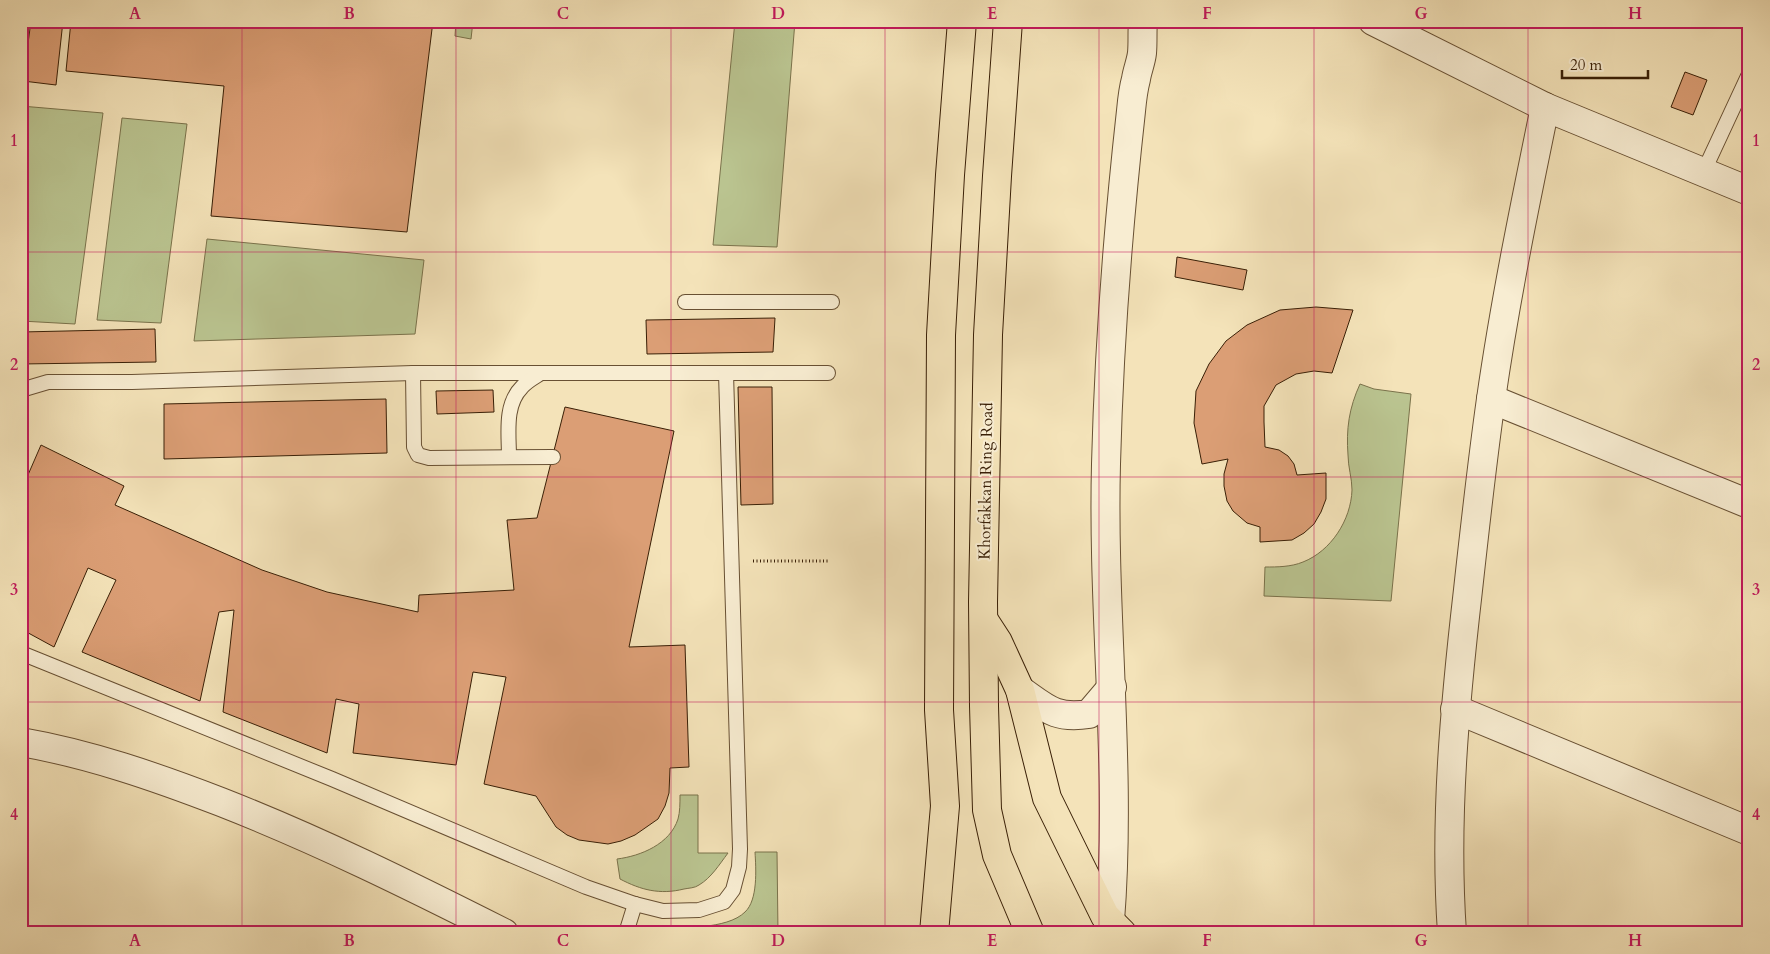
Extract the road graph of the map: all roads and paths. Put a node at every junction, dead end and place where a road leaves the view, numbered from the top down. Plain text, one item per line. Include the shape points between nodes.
1 (962, 21) edge
2 (1008, 21) edge
3 (1143, 21) edge
4 (1373, 21) edge
5 (1749, 74) edge
6 (1545, 107) junction
7 (1704, 173) junction
8 (1749, 192) edge
9 (685, 302) dead end
10 (832, 302) dead end
11 (413, 373) junction
12 (541, 373) junction
13 (726, 373) junction
14 (828, 373) dead end
15 (21, 390) edge
16 (1491, 398) junction
17 (509, 457) junction
18 (553, 457) dead end
19 (1749, 504) edge
20 (732, 562) junction
21 (830, 562) dead end
22 (984, 619) junction
23 (21, 653) edge
24 (1112, 687) junction
25 (1020, 690) junction
26 (1455, 709) junction
27 (21, 742) edge
28 (1749, 831) edge
29 (635, 904) junction
30 (1116, 927) edge
31 (504, 933) edge
32 (626, 933) edge
33 (934, 933) edge
34 (1030, 933) edge
35 (1452, 933) edge

1 - 33 highway via 941,335 938,710 945,806
2 - 22 highway, Khorfakkan Ring Road via 988,335
3 - 24 street via 1142,54 1135,81 1125,176 1110,376 1106,560
4 - 6 street
5 - 7 lane
6 - 7 street
6 - 16 street
7 - 8 street
9 - 10 lane
11 - 12 lane
11 - 15 lane via 48,382
11 - 17 lane via 414,447 418,455 429,458
12 - 13 lane
12 - 17 lane via 523,385 514,398 510,414
13 - 14 lane
13 - 20 lane
16 - 19 street
16 - 26 street
17 - 18 lane
20 - 21 path
20 - 29 lane via 740,849 733,890 724,902 699,910 663,911
22 - 25 highway
22 - 34 highway, Khorfakkan Ring Road via 987,810 997,855
23 - 29 lane via 332,779 586,887
24 - 25 street via 1089,714 1075,716 1048,710
24 - 30 street
25 - 30 highway via 1047,798 1104,916
26 - 28 street
26 - 35 street via 1451,807
27 - 31 street via 59,749 160,778 274,822
29 - 32 lane

